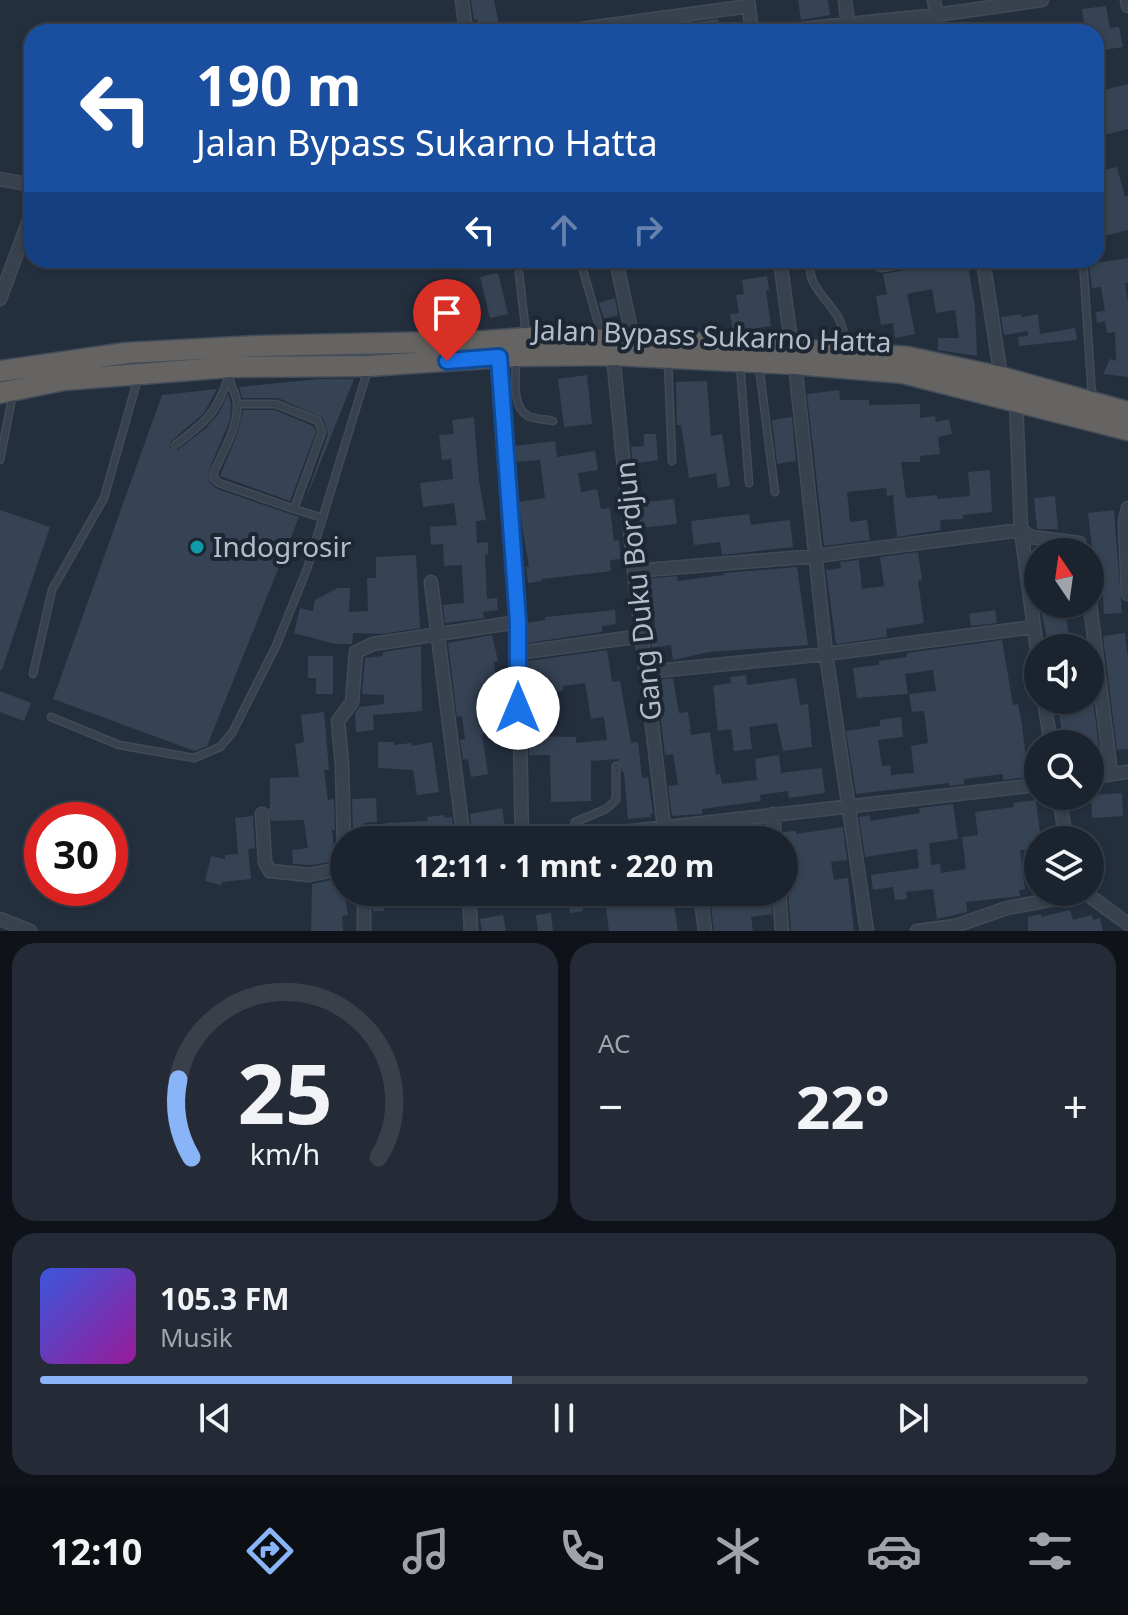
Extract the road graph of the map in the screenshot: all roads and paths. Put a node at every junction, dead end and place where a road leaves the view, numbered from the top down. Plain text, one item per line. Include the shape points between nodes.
1 (462, 0) edge
2 (845, 0) edge
3 (934, 0) edge
4 (1042, 0) edge
5 (749, 3) edge
6 (936, 15) junction
7 (465, 24) edge
8 (612, 24) edge
9 (751, 24) edge
10 (848, 24) edge
11 (857, 24) edge
12 (938, 24) edge
13 (0, 179) edge
14 (24, 184) edge
15 (24, 234) edge
16 (583, 268) edge
17 (618, 268) edge
18 (781, 268) edge
19 (809, 268) edge
20 (984, 268) edge
21 (1084, 268) edge
22 (519, 273) dead end
23 (0, 299) edge
24 (527, 338) junction
25 (633, 340) junction
26 (368, 343) junction
27 (337, 344) junction
28 (608, 347) junction
29 (847, 351) junction
30 (508, 356) junction
31 (794, 356) junction
32 (668, 358) junction
33 (749, 362) junction
34 (338, 366) junction
35 (369, 366) junction
36 (0, 371) edge
37 (229, 372) junction
38 (139, 373) junction
39 (1001, 377) junction
40 (7, 391) edge
41 (1016, 400) junction
42 (1092, 402) junction
43 (238, 404) junction
44 (1123, 420) edge
45 (553, 421) dead end
46 (175, 445) dead end
47 (0, 460) edge
48 (672, 461) dead end
49 (749, 483) dead end
50 (775, 492) dead end
51 (1128, 508) edge
52 (294, 509) junction
53 (323, 518) junction
54 (1021, 530) junction
55 (1040, 538) edge
56 (816, 556) junction
57 (634, 571) junction
58 (431, 582) dead end
59 (1128, 594) edge
60 (1092, 618) edge
61 (518, 622) junction
62 (1033, 627) junction
63 (436, 634) junction
64 (1034, 634) edge
65 (642, 636) junction
66 (518, 653) junction
67 (826, 654) junction
68 (646, 672) junction
69 (33, 674) dead end
70 (51, 717) dead end
71 (616, 766) dead end
72 (1128, 772) edge
73 (1111, 773) junction
74 (1104, 774) edge
75 (1024, 786) edge
76 (850, 805) junction
77 (262, 814) dead end
78 (773, 814) junction
79 (693, 824) joint
80 (343, 826) edge
81 (462, 826) edge
82 (522, 826) edge
83 (574, 826) edge
84 (664, 826) edge
85 (674, 826) edge
86 (774, 826) edge
87 (330, 871) edge
88 (1024, 904) edge
89 (364, 906) edge
90 (470, 906) edge
91 (702, 906) edge
92 (780, 906) edge
93 (1103, 906) edge
94 (0, 919) edge
95 (1128, 924) edge
96 (24, 930) edge
97 (364, 931) edge
98 (471, 931) edge
99 (705, 931) edge
100 (782, 931) edge
101 (867, 931) edge
102 (917, 931) edge

1 - 7 street
2 - 10 street
3 - 6 street
4 - 6 street
5 - 8 street
5 - 9 street
6 - 11 street
6 - 12 street
13 - 14 street
15 - 23 street
16 - 28 lane
17 - 25 street
18 - 31 street
19 - 29 lane via 812,282 839,318
20 - 39 street
21 - 42 lane
22 - 24 lane
24 - 26 highway, Jalan Bypass Sukarno Hatta
24 - 28 highway, Jalan Bypass Sukarno Hatta
25 - 28 highway, Jalan Bypass Sukarno Hatta
25 - 31 highway, Jalan Bypass Sukarno Hatta
26 - 27 highway, Jalan Bypass Sukarno Hatta
26 - 35 highway
27 - 34 highway
27 - 36 highway, Jalan Bypass Sukarno Hatta via 126,353
28 - 30 highway, Jalan Bypass Sukarno Hatta
28 - 32 highway, Jalan Bypass Sukarno Hatta
28 - 57 street, Gang Duku Bordjun
29 - 31 highway, Jalan Bypass Sukarno Hatta
29 - 39 highway, Jalan Bypass Sukarno Hatta via 908,357
30 - 35 highway, Jalan Bypass Sukarno Hatta
30 - 45 lane via 522,410
30 - 61 street
31 - 33 highway, Jalan Bypass Sukarno Hatta
31 - 41 highway, Jalan Bypass Sukarno Hatta via 903,373
31 - 56 street
32 - 33 highway, Jalan Bypass Sukarno Hatta
32 - 48 lane
33 - 49 lane
33 - 50 lane
34 - 35 highway, Jalan Bypass Sukarno Hatta
34 - 37 highway, Jalan Bypass Sukarno Hatta
35 - 53 lane
37 - 38 highway, Jalan Bypass Sukarno Hatta
37 - 43 lane
37 - 46 lane via 208,420
38 - 40 highway, Jalan Bypass Sukarno Hatta
38 - 69 lane via 104,498 52,590
39 - 42 highway, Jalan Bypass Sukarno Hatta
40 - 47 lane
41 - 44 highway, Jalan Bypass Sukarno Hatta
41 - 54 street
42 - 44 highway, Jalan Bypass Sukarno Hatta
43 - 52 lane via 214,479
43 - 52 lane via 276,404 322,425
51 - 59 street
52 - 53 lane
53 - 70 lane via 276,646 220,747 194,758 119,745
54 - 55 street
54 - 56 street
54 - 62 street
56 - 57 street
56 - 67 street
57 - 65 street, Gang Duku Bordjun
58 - 63 street
60 - 73 street
61 - 63 street
61 - 66 street
62 - 64 street
62 - 67 street
63 - 80 street via 373,644 356,652 352,702 338,721
63 - 81 street
65 - 66 street
65 - 68 street, Gang Duku Bordjun
66 - 82 street
67 - 68 street
67 - 76 street
68 - 84 street, Gang Duku Bordjun
71 - 83 lane via 616,800
72 - 73 street
73 - 74 street
75 - 76 street
76 - 78 street
76 - 101 street
77 - 87 street via 270,871 309,875
78 - 79 street
78 - 86 street
79 - 85 street
88 - 102 street via 955,926
89 - 97 street
90 - 98 street
91 - 99 street
92 - 100 street
93 - 95 street
94 - 96 street

